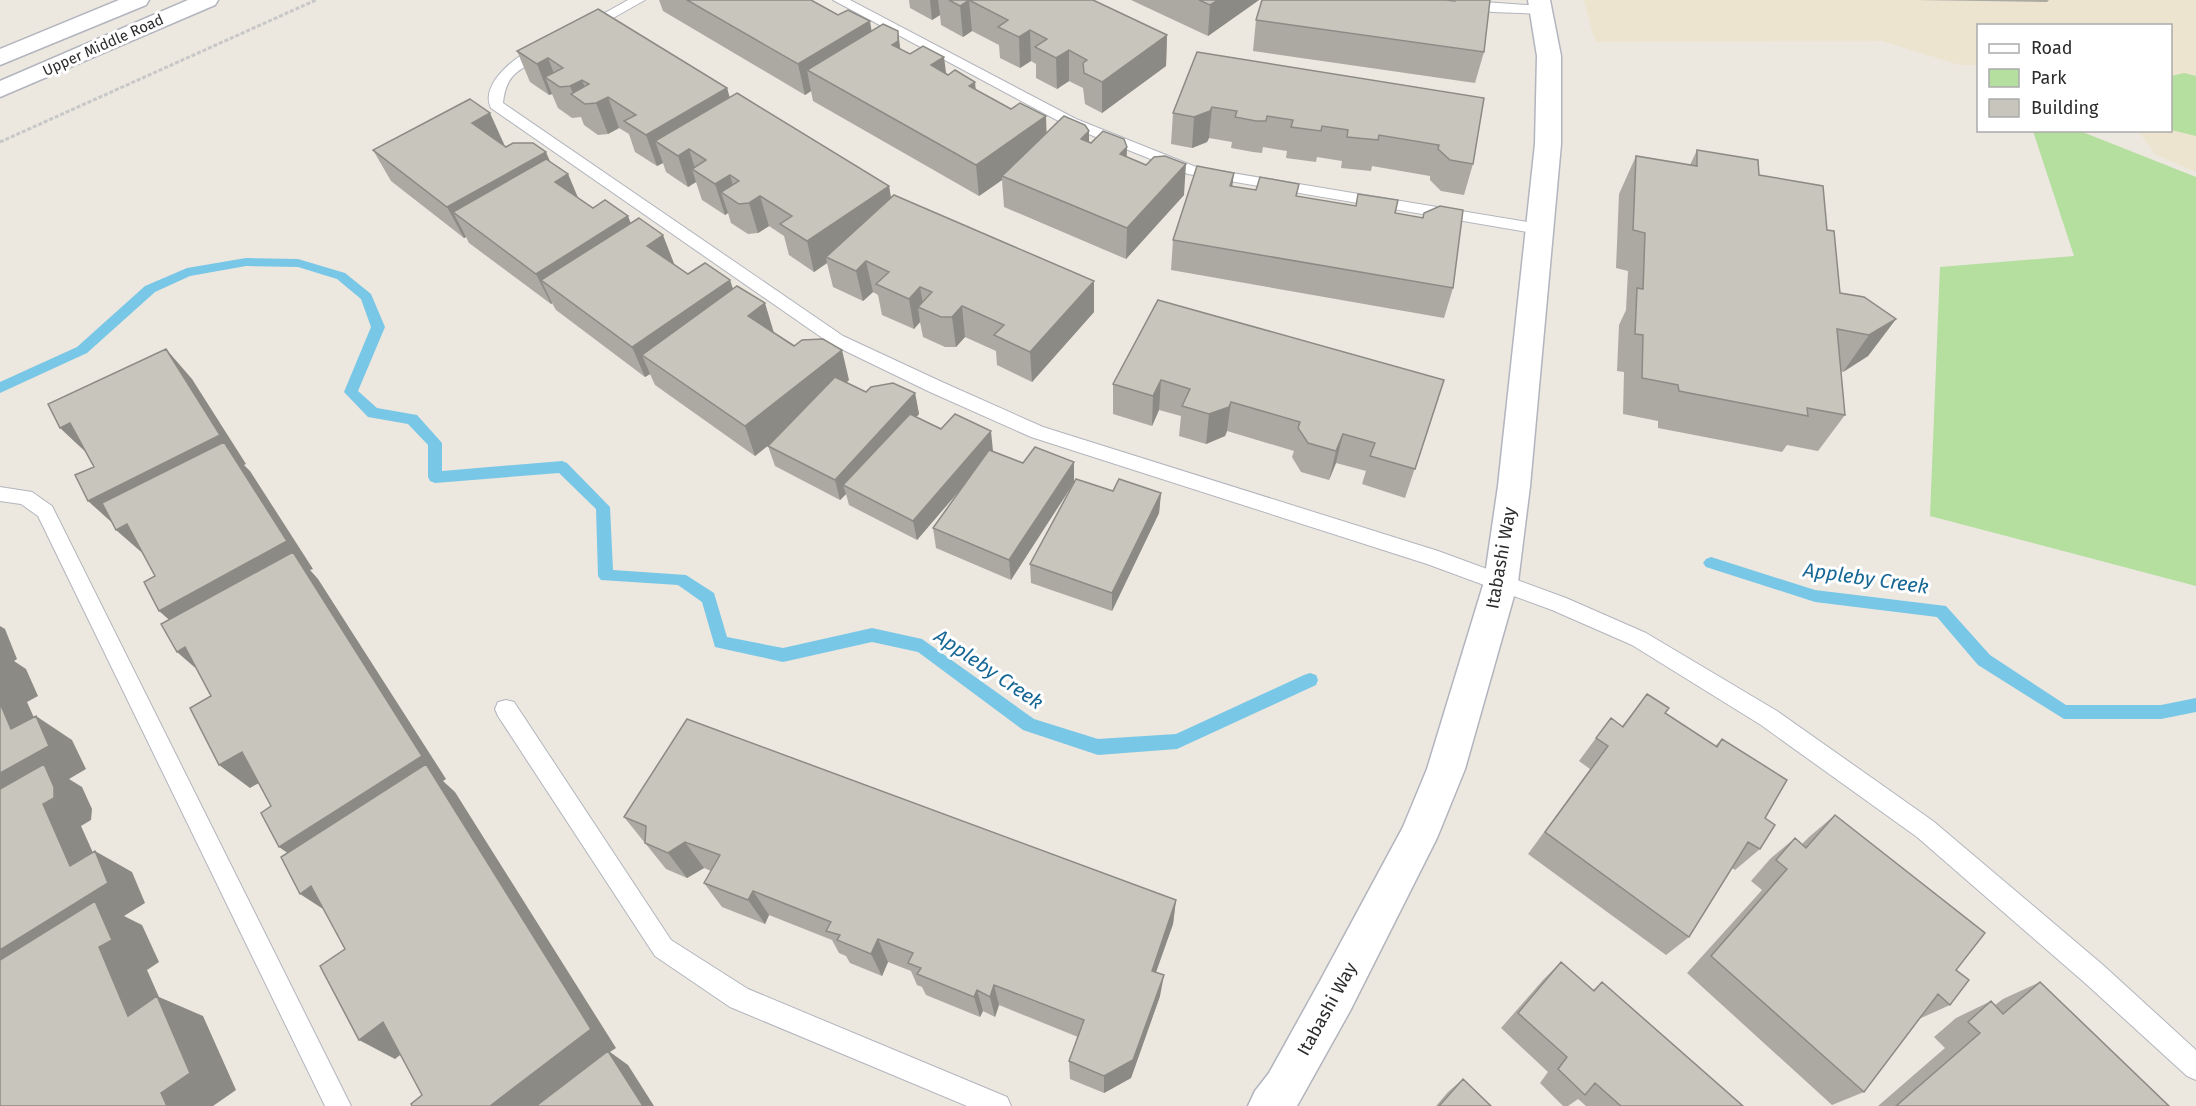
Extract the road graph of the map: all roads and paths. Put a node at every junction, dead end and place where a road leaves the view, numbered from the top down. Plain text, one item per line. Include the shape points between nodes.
1 (138, 0) edge
2 (207, 0) edge
3 (316, 0) edge
4 (638, 0) edge
5 (840, 0) edge
6 (1419, 0) edge
7 (1540, 5) edge
8 (0, 58) edge
9 (0, 90) edge
10 (0, 142) edge
11 (1539, 229) junction
12 (0, 494) edge
13 (1501, 582) junction
14 (506, 710) dead end
15 (2196, 1067) edge
16 (338, 1106) edge
17 (998, 1106) edge
18 (1270, 1106) edge

1 - 8 street, Upper Middle Road
2 - 9 street, Upper Middle Road
3 - 10 path
4 - 13 lane via 521,61 504,75 496,91 496,105 837,340 1037,432
5 - 11 lane via 1071,122 1193,171
6 - 7 lane via 1493,8
7 - 11 street, Itabashi Way via 1547,36 1550,86
11 - 13 street, Itabashi Way
12 - 16 lane via 25,497 45,512
13 - 15 lane via 1639,639 1711,681 1848,772 2011,900
13 - 18 street, Itabashi Way via 1446,769 1418,838 1335,996
14 - 17 lane via 663,948 739,998

